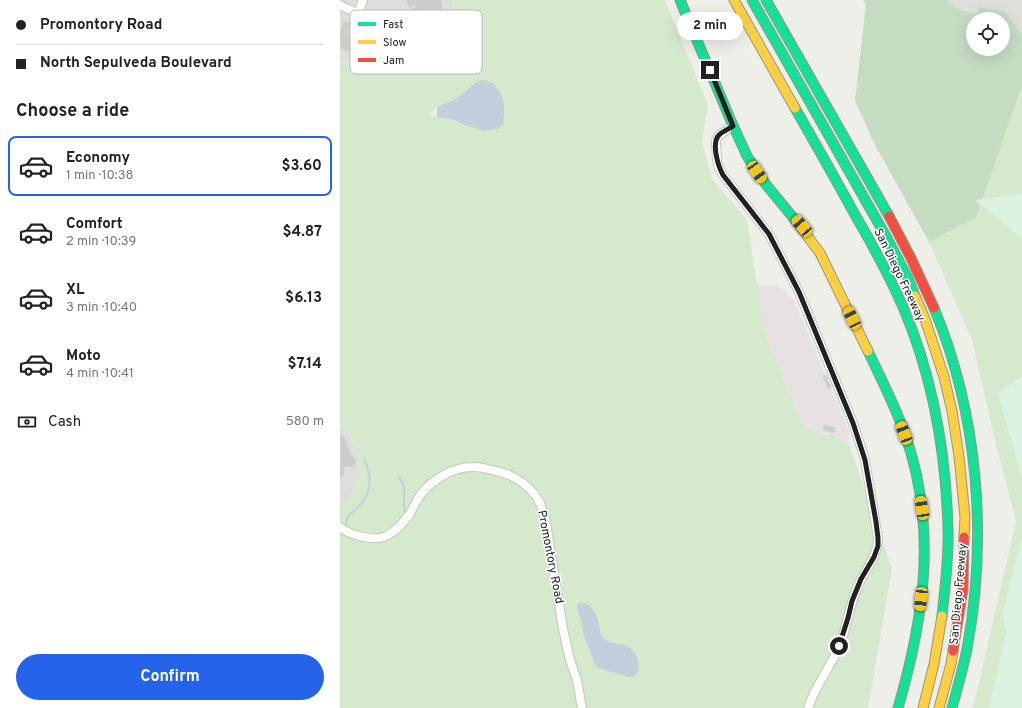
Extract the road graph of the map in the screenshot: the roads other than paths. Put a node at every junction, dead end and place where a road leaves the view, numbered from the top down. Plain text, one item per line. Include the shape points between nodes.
1 (363, 0) edge
2 (680, 0) edge
3 (734, 0) edge
4 (743, 0) edge
5 (752, 0) edge
6 (766, 0) edge
7 (340, 5) edge
8 (351, 10) edge
9 (359, 10) edge
10 (733, 126) junction
11 (340, 527) edge
12 (582, 708) edge
13 (808, 708) edge
14 (898, 708) edge
15 (923, 708) edge
16 (931, 708) edge
17 (939, 708) edge
18 (952, 708) edge

1 - 9 street
2 - 10 main road
3 - 15 main road, San Diego Freeway via 884,266 909,322 929,381 945,467 949,550 941,627
4 - 16 main road via 887,255 910,304 938,386 952,456 957,535 956,574 948,643
5 - 17 main road via 908,278 944,377 959,456 965,525 961,604 951,664
6 - 18 main road, San Diego Freeway via 914,262 939,320 958,383 965,413 976,494 976,548 970,628
7 - 8 street
10 - 13 street via 718,136 716,141 719,168 769,234 799,292 860,444 878,538 874,557 852,601 839,646
10 - 14 main road via 762,179 802,226 820,253 887,392 910,449 922,508 925,551 917,633
11 - 12 street, Promontory Road via 362,536 386,536 409,515 421,494 431,484 448,472 464,468 506,473 522,482 538,500 545,517 563,629

